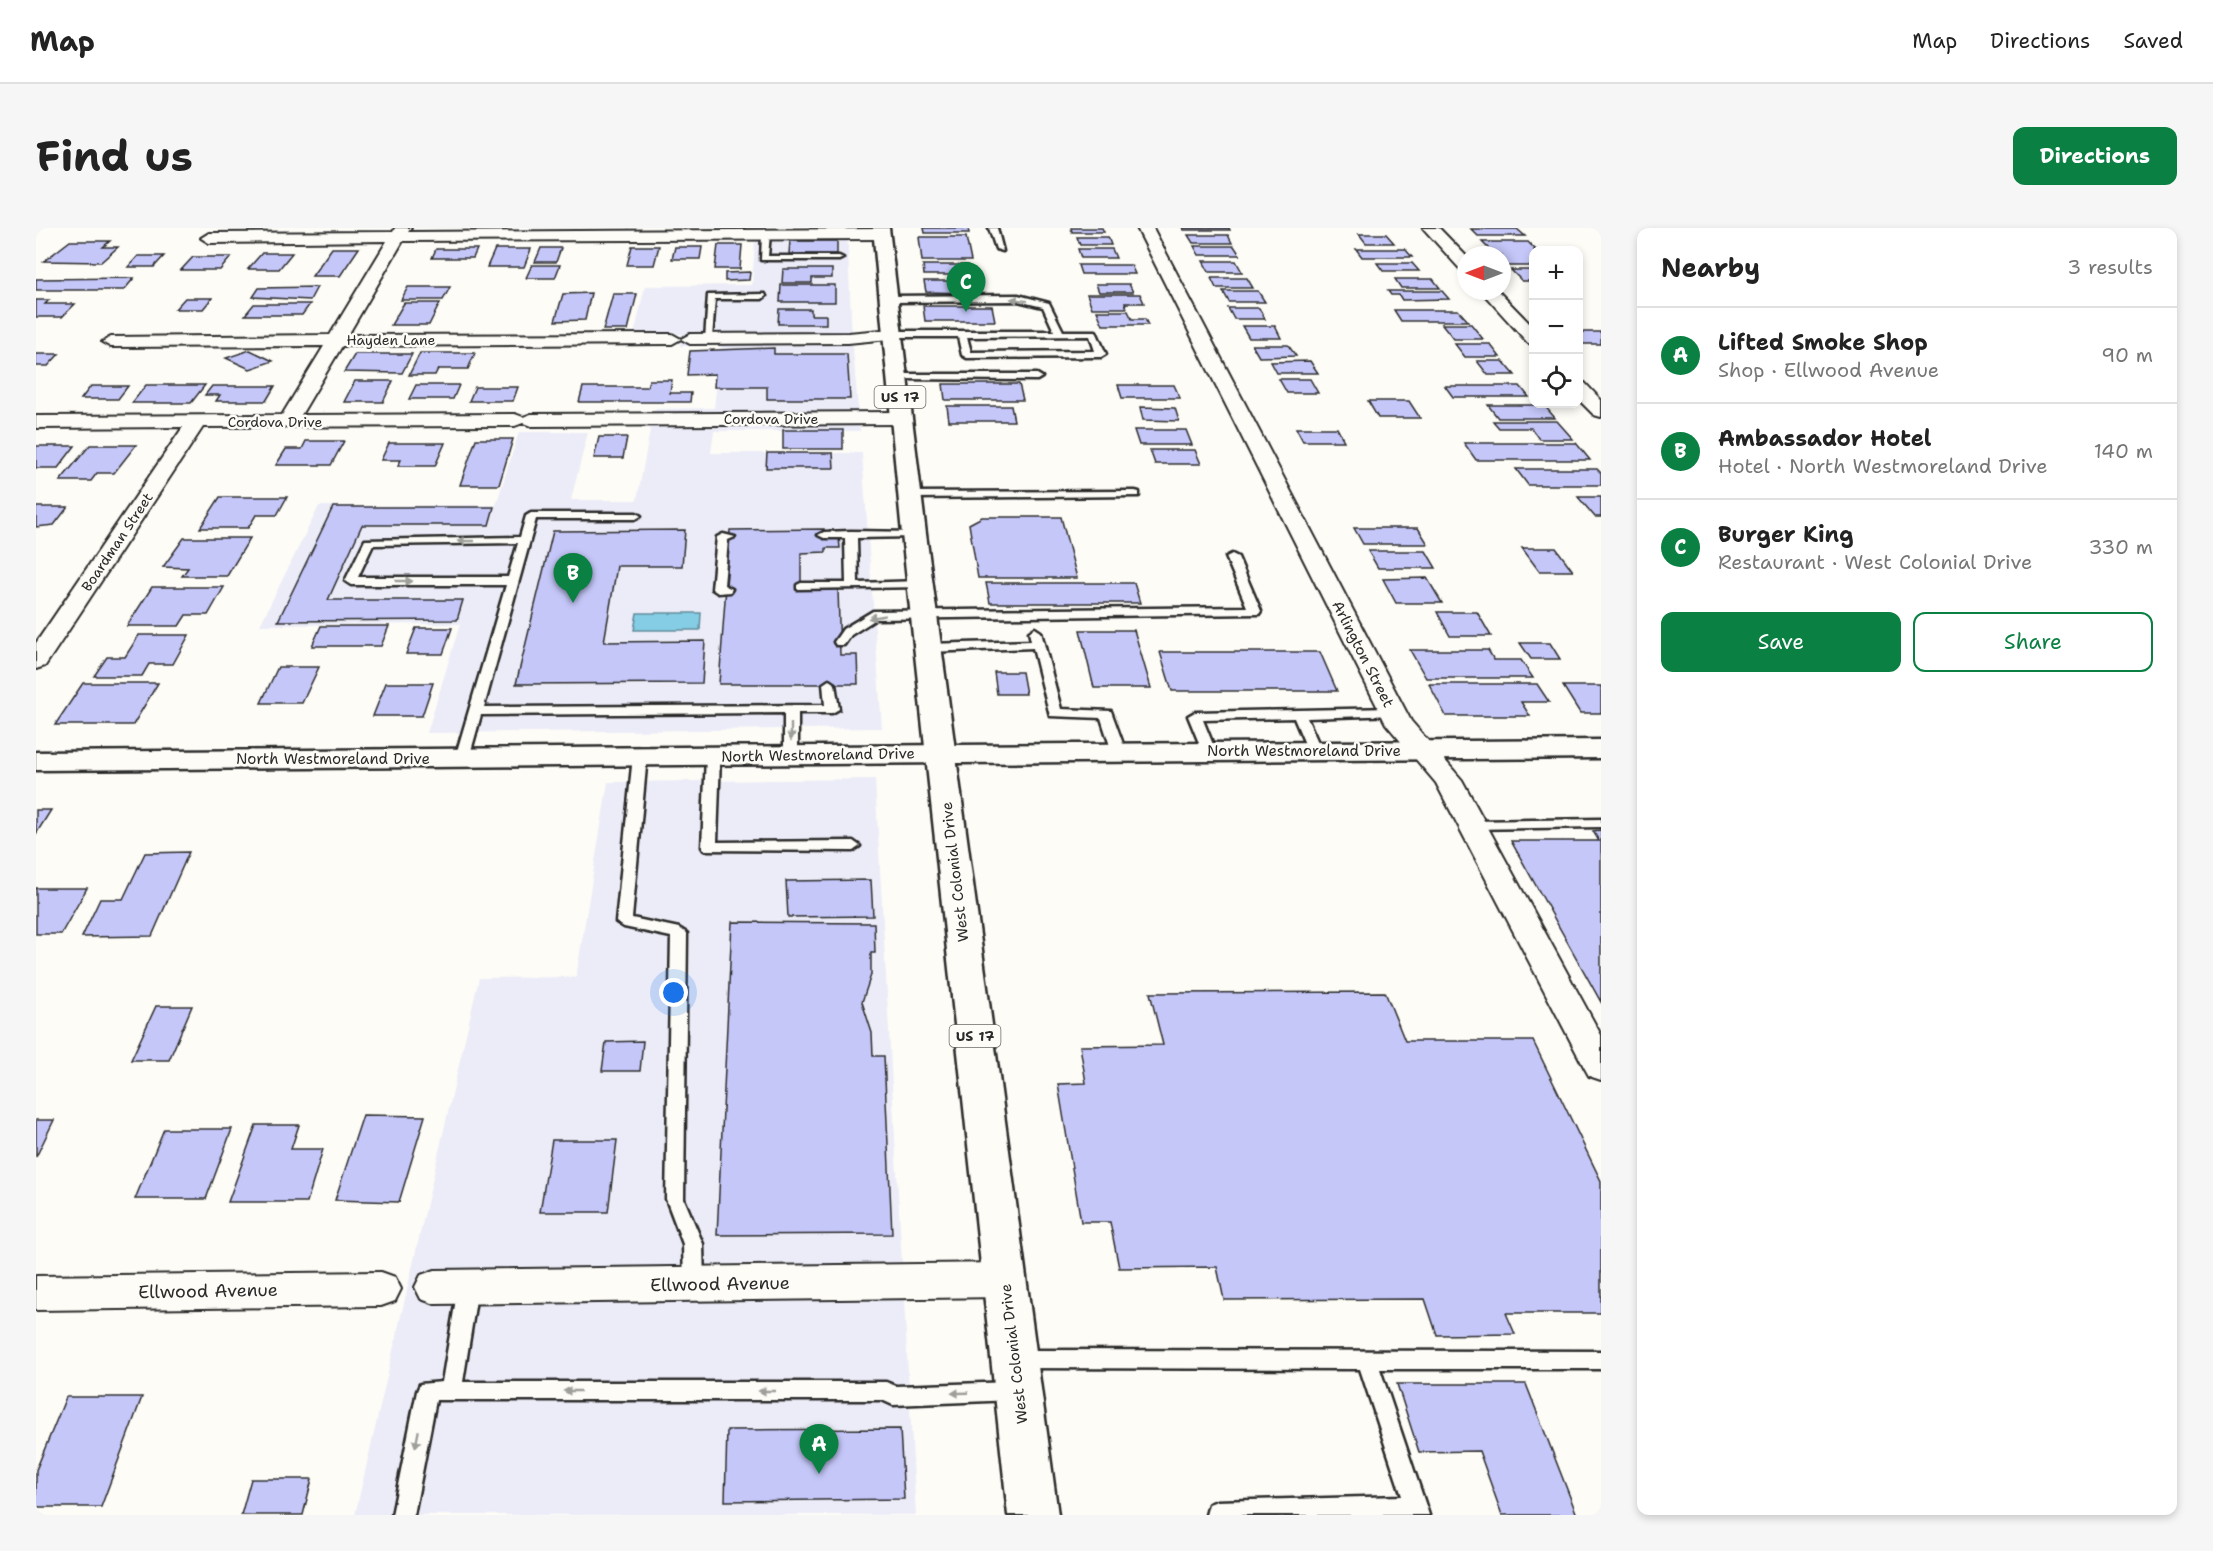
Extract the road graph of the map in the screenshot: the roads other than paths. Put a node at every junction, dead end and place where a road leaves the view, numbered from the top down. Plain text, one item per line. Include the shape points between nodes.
1 (993, 228) edge
2 (1144, 228) edge
3 (1431, 228) edge
4 (882, 231) edge
5 (401, 232) edge
6 (766, 234) junction
7 (209, 238) dead end
8 (1000, 249) dead end
9 (1457, 256) edge
10 (839, 258) dead end
11 (762, 296) dead end
12 (889, 299) junction
13 (1497, 300) edge
14 (1059, 333) junction
15 (894, 334) junction
16 (962, 334) junction
17 (1529, 335) edge
18 (708, 338) junction
19 (336, 340) junction
20 (111, 342) dead end
21 (898, 377) junction
22 (1037, 377) dead end
23 (1583, 392) edge
24 (1601, 411) edge
25 (902, 418) junction
26 (36, 422) edge
27 (197, 422) junction
28 (288, 422) junction
29 (1135, 494) dead end
30 (911, 495) junction
31 (636, 516) dead end
32 (851, 534) junction
33 (914, 534) junction
34 (824, 535) dead end
35 (729, 537) dead end
36 (525, 540) junction
37 (1232, 557) dead end
38 (513, 581) junction
39 (852, 585) junction
40 (920, 585) junction
41 (801, 587) dead end
42 (726, 589) dead end
43 (924, 614) junction
44 (840, 642) dead end
45 (928, 648) junction
46 (36, 661) edge
47 (829, 684) dead end
48 (791, 709) junction
49 (476, 711) junction
50 (1393, 712) junction
51 (1299, 714) junction
52 (1601, 749) edge
53 (1315, 751) junction
54 (1422, 751) junction
55 (1119, 752) junction
56 (1209, 752) junction
57 (940, 753) junction
58 (791, 755) junction
59 (640, 756) junction
60 (713, 756) junction
61 (462, 758) junction
62 (36, 761) edge
63 (1601, 823) edge
64 (1472, 825) junction
65 (853, 846) dead end
66 (1601, 1067) edge
67 (1005, 1280) junction
68 (694, 1284) junction
69 (452, 1287) joint
70 (381, 1289) dead end
71 (36, 1293) edge
72 (1367, 1359) junction
73 (1601, 1360) edge
74 (1017, 1375) junction
75 (451, 1390) junction
76 (1419, 1510) edge
77 (403, 1515) edge
78 (1033, 1515) edge
79 (1217, 1515) edge

1 - 8 lane
2 - 50 street, Arlington Street
3 - 9 street
4 - 6 street
4 - 12 main road, West Colonial Drive / US 17
5 - 6 street
5 - 7 street
5 - 19 street
6 - 10 lane via 764,258
11 - 18 lane via 711,297
14 -> 12 lane via 1046,305 1017,298
12 - 15 main road, West Colonial Drive / US 17
13 - 17 street
14 - 16 lane
14 - 16 lane via 1093,333 1101,354 967,355
15 - 16 lane
15 - 18 street, Hayden Lane via 848,338
15 - 21 main road, West Colonial Drive / US 17
18 - 19 street, Hayden Lane
19 - 20 street, Hayden Lane
19 - 28 street
21 - 22 lane
21 - 25 main road, West Colonial Drive / US 17
23 - 24 street
25 - 28 street, Cordova Drive
25 - 30 main road, West Colonial Drive / US 17
26 - 27 street, Cordova Drive
27 - 28 street, Cordova Drive
27 - 46 street, Boardman Street
29 - 30 lane
30 - 33 main road, West Colonial Drive / US 17
31 - 36 lane via 531,516
32 - 33 lane
32 - 34 lane
32 - 39 lane
33 - 40 main road, West Colonial Drive / US 17
35 - 42 lane via 723,537 718,589
36 - 38 lane
36 -> 38 lane via 369,542 351,581
37 - 43 lane via 1255,612
38 - 49 lane
39 - 40 lane
39 - 41 lane
40 - 43 main road, West Colonial Drive / US 17
43 -> 44 lane via 873,615 847,632
43 - 45 main road, West Colonial Drive / US 17
45 - 55 lane via 1037,638 1055,713 1106,714
45 - 57 main road, West Colonial Drive / US 17
47 - 48 lane via 831,709
48 - 49 lane
48 -> 58 lane
49 - 61 lane
50 - 51 lane
50 - 54 street, Arlington Street
51 - 53 lane
51 - 56 lane via 1196,716
52 - 54 main road, North Westmoreland Drive
53 - 54 main road, North Westmoreland Drive
53 - 56 main road, North Westmoreland Drive
54 - 64 street, Arlington Street via 1448,780
55 - 56 main road, North Westmoreland Drive
55 - 57 main road, North Westmoreland Drive
57 - 58 main road, North Westmoreland Drive
57 - 67 main road, West Colonial Drive / US 17
58 - 60 main road, North Westmoreland Drive
59 - 60 main road, North Westmoreland Drive
59 - 61 main road, North Westmoreland Drive
59 - 68 lane via 624,922 679,933 675,1199 693,1244
60 - 65 lane via 709,847
61 - 62 main road, North Westmoreland Drive
63 - 64 lane
64 - 66 street, Arlington Street
67 - 68 street, Ellwood Avenue
67 - 74 main road, West Colonial Drive / US 17
68 - 69 street, Ellwood Avenue
69 - 75 lane
70 - 71 street, Ellwood Avenue
72 - 73 lane
72 - 74 lane
72 - 76 lane
74 -> 75 lane via 893,1396 886,1390
74 - 78 main road, West Colonial Drive / US 17
75 -> 77 lane via 427,1390
76 - 79 lane via 1216,1512

